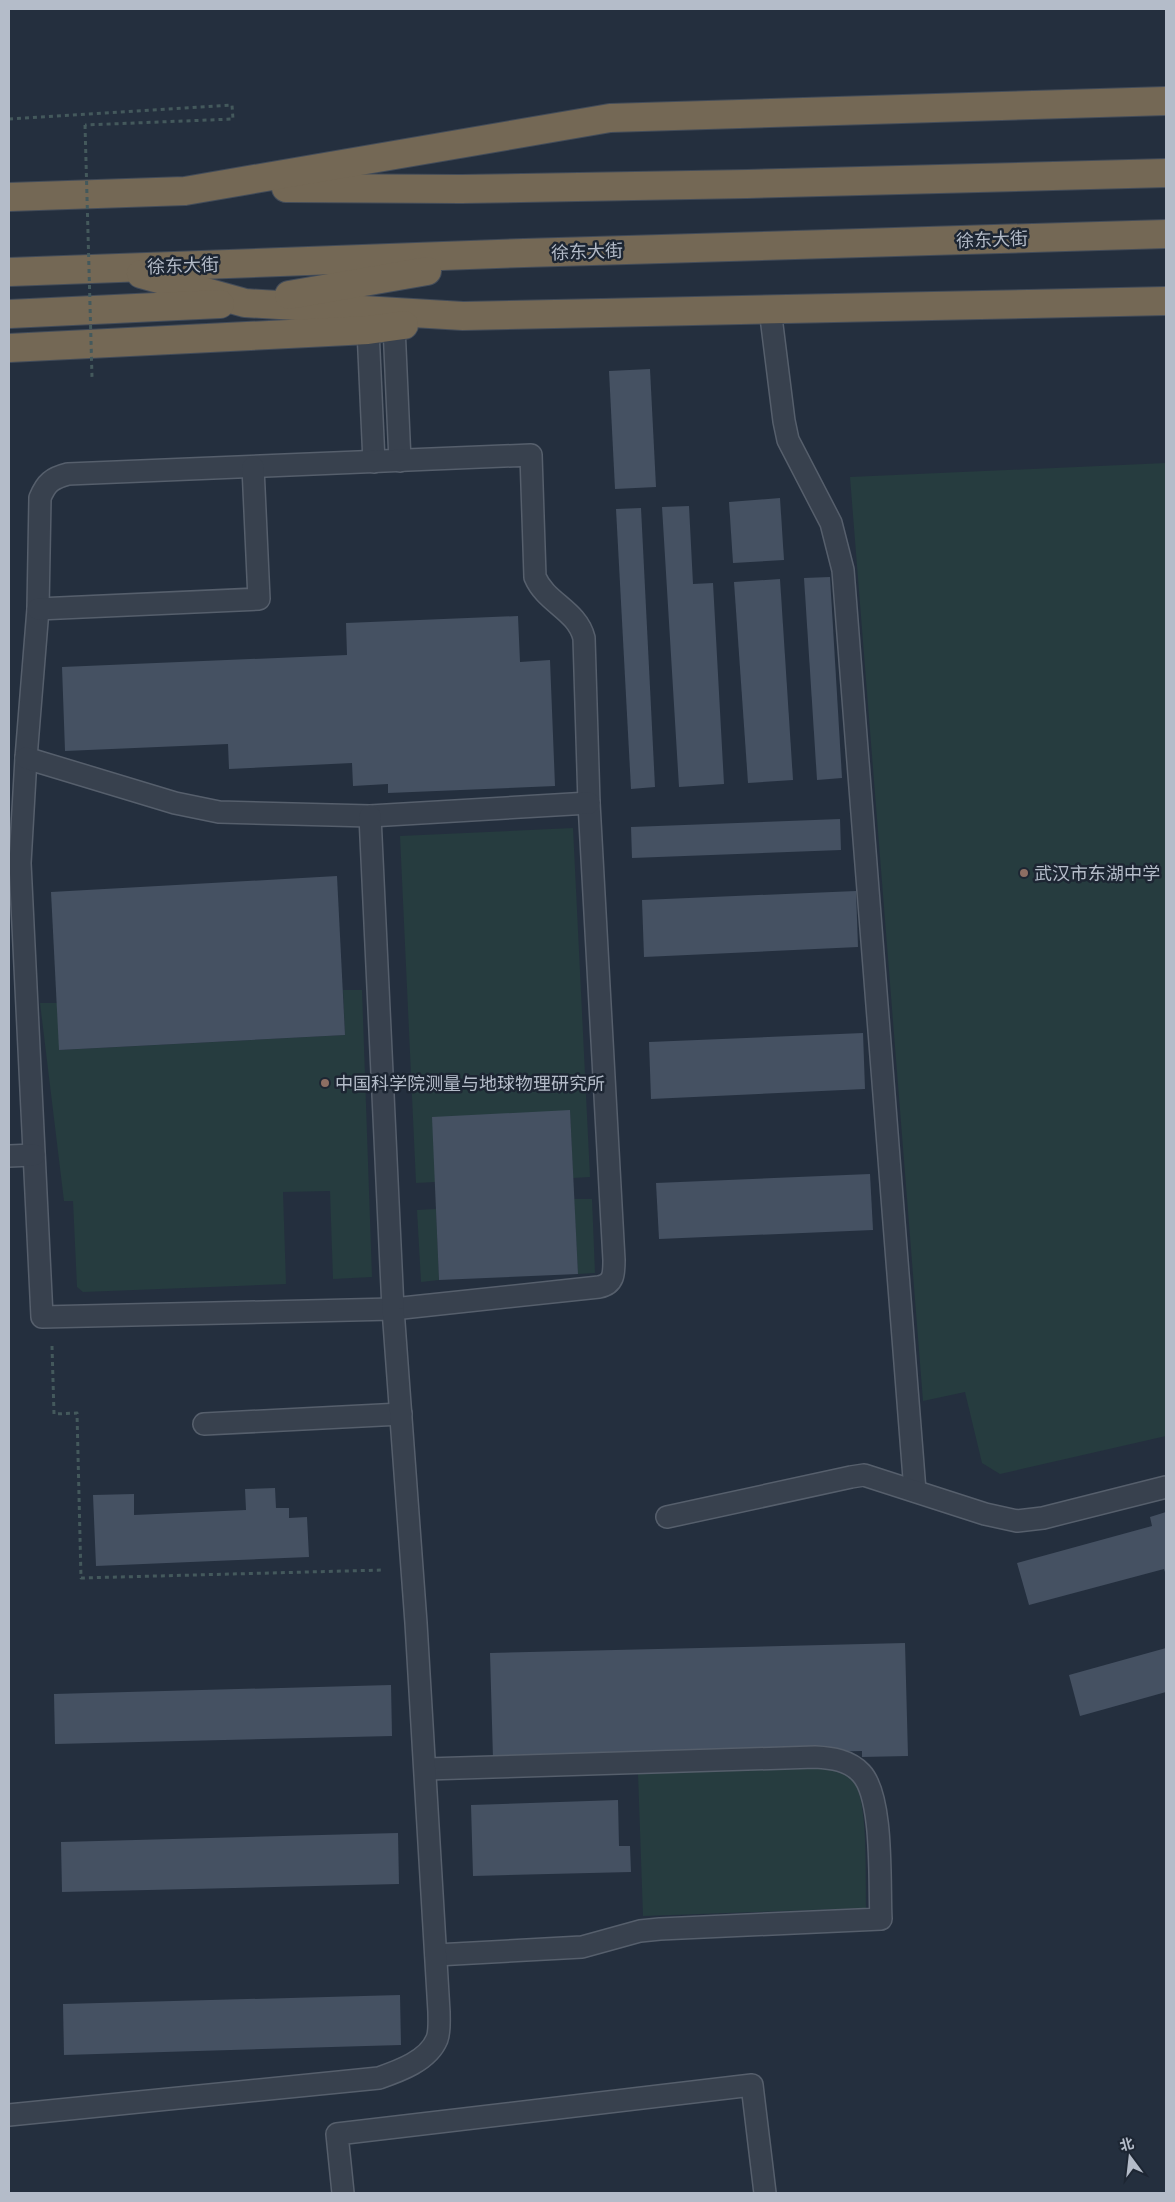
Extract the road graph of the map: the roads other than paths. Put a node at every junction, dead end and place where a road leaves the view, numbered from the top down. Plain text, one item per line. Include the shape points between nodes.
1 (1166, 101) edge
2 (1166, 173) edge
3 (185, 191) junction
4 (9, 197) edge
5 (1166, 234) edge
6 (524, 253) junction
7 (116, 267) junction
8 (9, 272) edge
9 (1166, 301) edge
10 (245, 303) junction
11 (770, 310) junction
12 (9, 314) edge
13 (463, 316) junction
14 (381, 328) junction
15 (9, 348) edge
16 (400, 461) junction
17 (374, 462) junction
18 (253, 467) junction
19 (38, 609) junction
20 (26, 758) junction
21 (589, 803) junction
22 (370, 816) junction
23 (34, 1155) junction
24 (9, 1156) edge
25 (393, 1309) junction
26 (401, 1414) junction
27 (204, 1424) dead end
28 (1166, 1487) edge
29 (915, 1491) junction
30 (667, 1517) dead end
31 (426, 1769) junction
32 (436, 1955) junction
33 (9, 2115) edge
34 (343, 2193) edge
35 (765, 2193) edge

1 - 3 highway via 610,118
2 - 3 highway via 746,184
3 - 4 highway
5 - 6 highway, 徐东大街
6 - 7 highway, 徐东大街
6 - 10 highway
7 - 8 highway, 徐东大街
7 - 10 highway
9 - 11 highway
10 - 12 highway
10 - 13 highway
11 - 13 highway
11 - 29 lane via 788,440 831,523 843,570
13 - 14 highway
14 - 15 highway
14 - 16 lane
14 - 17 lane
16 - 17 lane
16 - 21 lane via 531,455 535,577 544,592 581,627 584,638
17 - 18 lane
18 - 19 lane via 54,477 45,485 40,498
18 - 19 lane via 259,599
19 - 20 lane
20 - 22 lane via 176,803 219,812
20 - 23 lane via 20,863
21 - 22 lane
21 - 25 lane via 614,1260 612,1280 599,1288
22 - 25 lane
23 - 24 lane
23 - 25 lane via 42,1318
25 - 26 lane
26 - 27 lane
26 - 31 lane
28 - 29 lane via 1043,1518 1016,1521
29 - 30 lane via 876,1478 851,1476
31 - 32 lane
31 - 32 lane via 834,1758 862,1773 877,1812 881,1919 660,1929 640,1931 582,1947
32 - 33 lane via 440,2012 437,2040 422,2057 395,2072 362,2080
34 - 35 lane via 337,2134 752,2085

